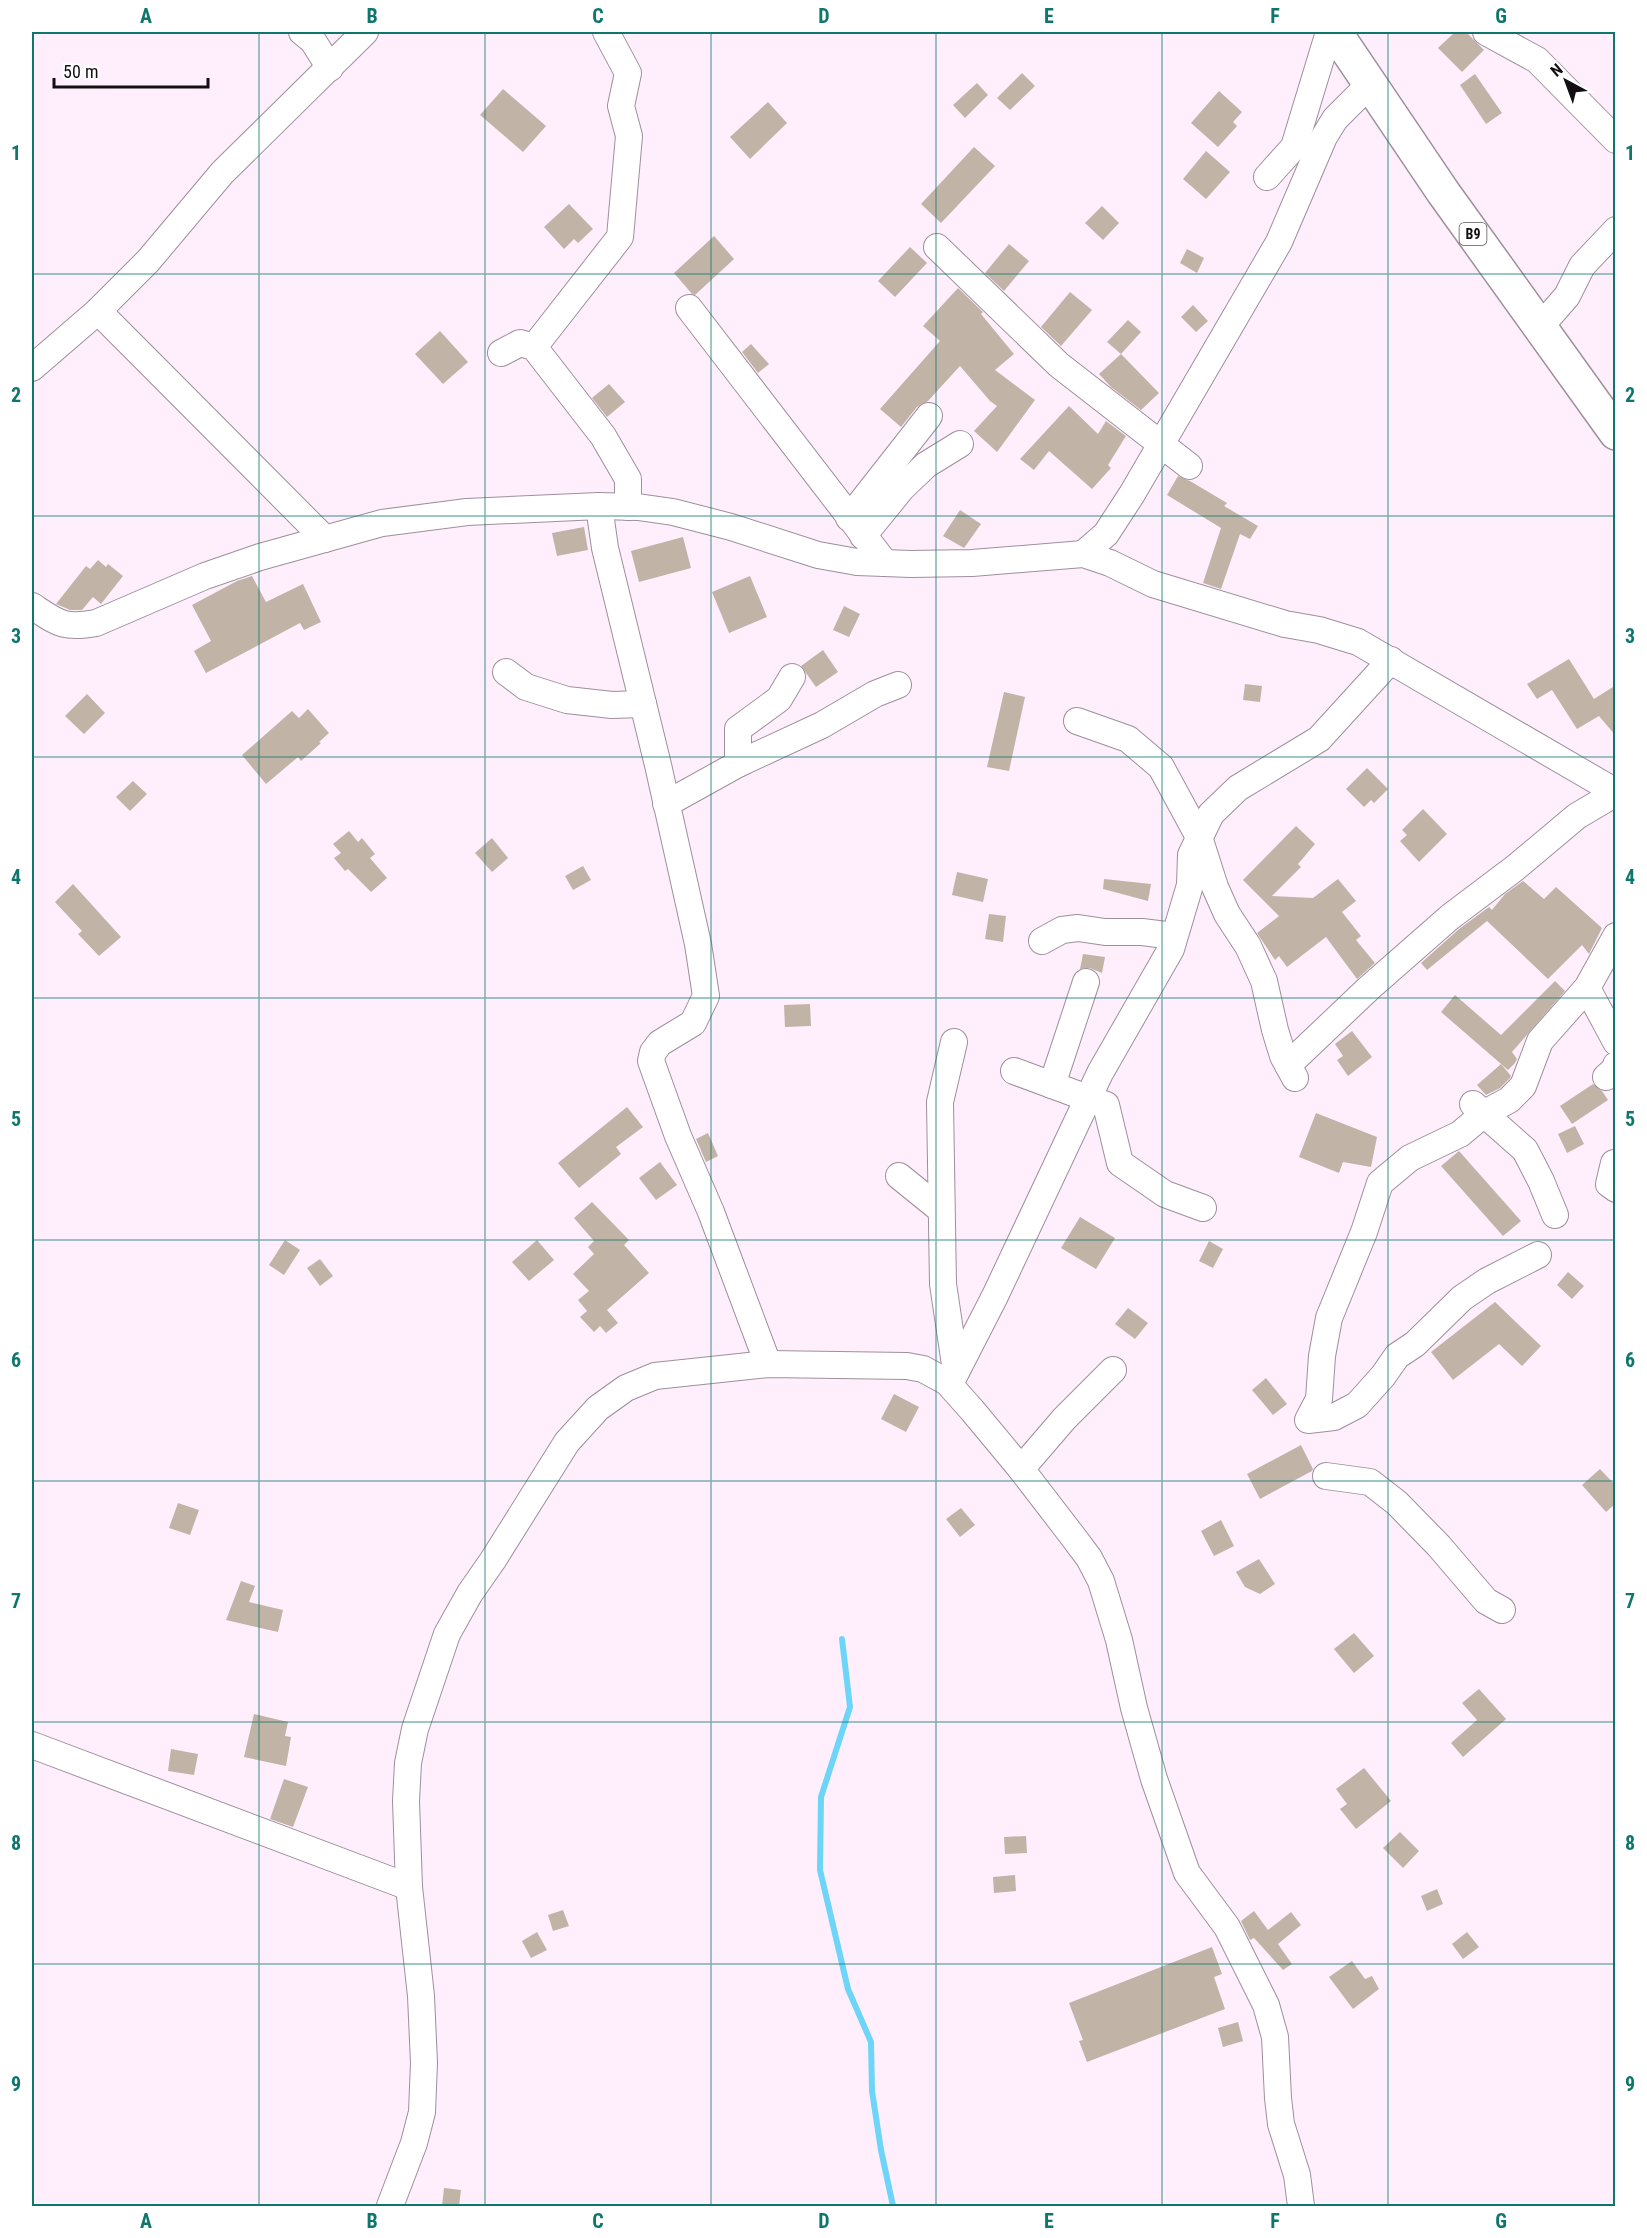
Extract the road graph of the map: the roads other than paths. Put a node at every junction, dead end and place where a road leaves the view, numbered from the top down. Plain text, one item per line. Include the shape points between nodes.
1 (365, 32) edge
2 (606, 32) edge
3 (1486, 32) edge
4 (310, 35) edge
5 (1342, 35) edge
6 (330, 68) junction
7 (1371, 83) junction
8 (1612, 132) edge
9 (1267, 177) dead end
10 (1616, 230) edge
11 (937, 247) dead end
12 (689, 309) dead end
13 (98, 312) junction
14 (1540, 327) junction
15 (534, 347) junction
16 (501, 354) dead end
17 (32, 368) edge
18 (929, 416) dead end
19 (1616, 433) edge
20 (1161, 443) junction
21 (960, 444) dead end
22 (1189, 466) dead end
23 (599, 506) junction
24 (628, 507) junction
25 (856, 527) junction
26 (325, 539) junction
27 (1083, 554) junction
28 (885, 563) junction
29 (32, 606) edge
30 (1391, 660) junction
31 (506, 672) dead end
32 (792, 677) dead end
33 (898, 685) dead end
34 (643, 704) junction
35 (1077, 721) dead end
36 (738, 764) junction
37 (1616, 793) edge
38 (666, 804) junction
39 (1199, 837) junction
40 (1174, 936) junction
41 (1616, 936) edge
42 (1042, 941) dead end
43 (1086, 982) dead end
44 (1587, 988) junction
45 (954, 1042) dead end
46 (1616, 1042) edge
47 (1014, 1071) dead end
48 (1052, 1085) junction
49 (1088, 1100) junction
50 (1479, 1109) junction
51 (1614, 1163) edge
52 (899, 1176) dead end
53 (1616, 1189) edge
54 (1203, 1208) dead end
55 (941, 1210) junction
56 (1555, 1215) dead end
57 (1538, 1255) dead end
58 (768, 1364) junction
59 (1113, 1370) dead end
60 (951, 1376) junction
61 (1022, 1468) junction
62 (1326, 1476) dead end
63 (1502, 1610) dead end
64 (32, 1745) edge
65 (409, 1887) junction
66 (390, 2206) edge
67 (1301, 2206) edge

1 - 6 street
2 - 15 street via 628,73 621,106 629,136 620,237
3 - 8 street via 1537,60
4 - 6 street
5 - 7 highway, B9
5 - 9 street via 1294,147
6 - 13 street via 222,173 148,261
7 - 14 highway, B9
7 - 20 street via 1335,119 1324,137 1279,243
10 - 14 street via 1582,266 1567,296
11 - 20 street via 1059,365
12 - 25 street
13 - 17 street
13 - 26 street
14 - 19 highway, B9
15 - 16 street via 520,343
15 - 24 street via 603,436 628,478
18 - 25 street
20 - 22 street
20 - 27 street via 1106,534
21 - 25 street via 926,465
23 - 24 street
23 - 26 street via 426,517 382,523
23 - 34 street via 605,548
24 - 28 street via 683,514 818,555
25 - 28 street
26 - 29 street via 205,576 96,623 64,626
27 - 28 street via 972,563
27 - 30 street via 1153,584 1358,642
30 - 37 street
30 - 39 street via 1319,740 1238,788 1211,814
31 - 34 street via 526,687 567,700
32 - 36 street via 779,699 738,729
33 - 36 street
34 - 38 street
35 - 39 street via 1128,739 1161,767
36 - 38 street
37 - 39 street via 1577,816 1450,917 1369,988 1292,1071 1275,1030 1264,981 1227,914
38 - 58 street via 706,996 693,1023 660,1043 651,1061
39 - 40 street via 1191,855 1190,885
40 - 42 street via 1078,928 1062,930
40 - 49 street
41 - 44 street
43 - 48 street
44 - 46 street
44 - 50 street via 1540,1041 1523,1086 1509,1100
45 - 55 street via 940,1102
47 - 48 street
48 - 49 street
49 - 54 street via 1106,1105 1120,1163 1165,1194
49 - 60 street via 995,1296
50 - 56 street via 1525,1150
50 - 57 street via 1460,1134 1410,1158 1380,1183 1329,1318 1319,1399 1308,1420 1334,1418 1357,1405 1397,1356 1415,1344 1462,1298
51 - 53 street via 1609,1184
52 - 55 street
55 - 60 street
58 - 60 street via 907,1366
58 - 65 street via 655,1376 626,1388 598,1408 567,1442 447,1634 408,1763
59 - 61 street
60 - 61 street
61 - 67 street via 1089,1558 1101,1581 1154,1779 1187,1873 1227,1928 1266,2005 1275,2037 1281,2124 1297,2175
62 - 63 street via 1370,1482 1439,1546 1486,1601
64 - 65 street
65 - 66 street via 421,1996 422,2112

